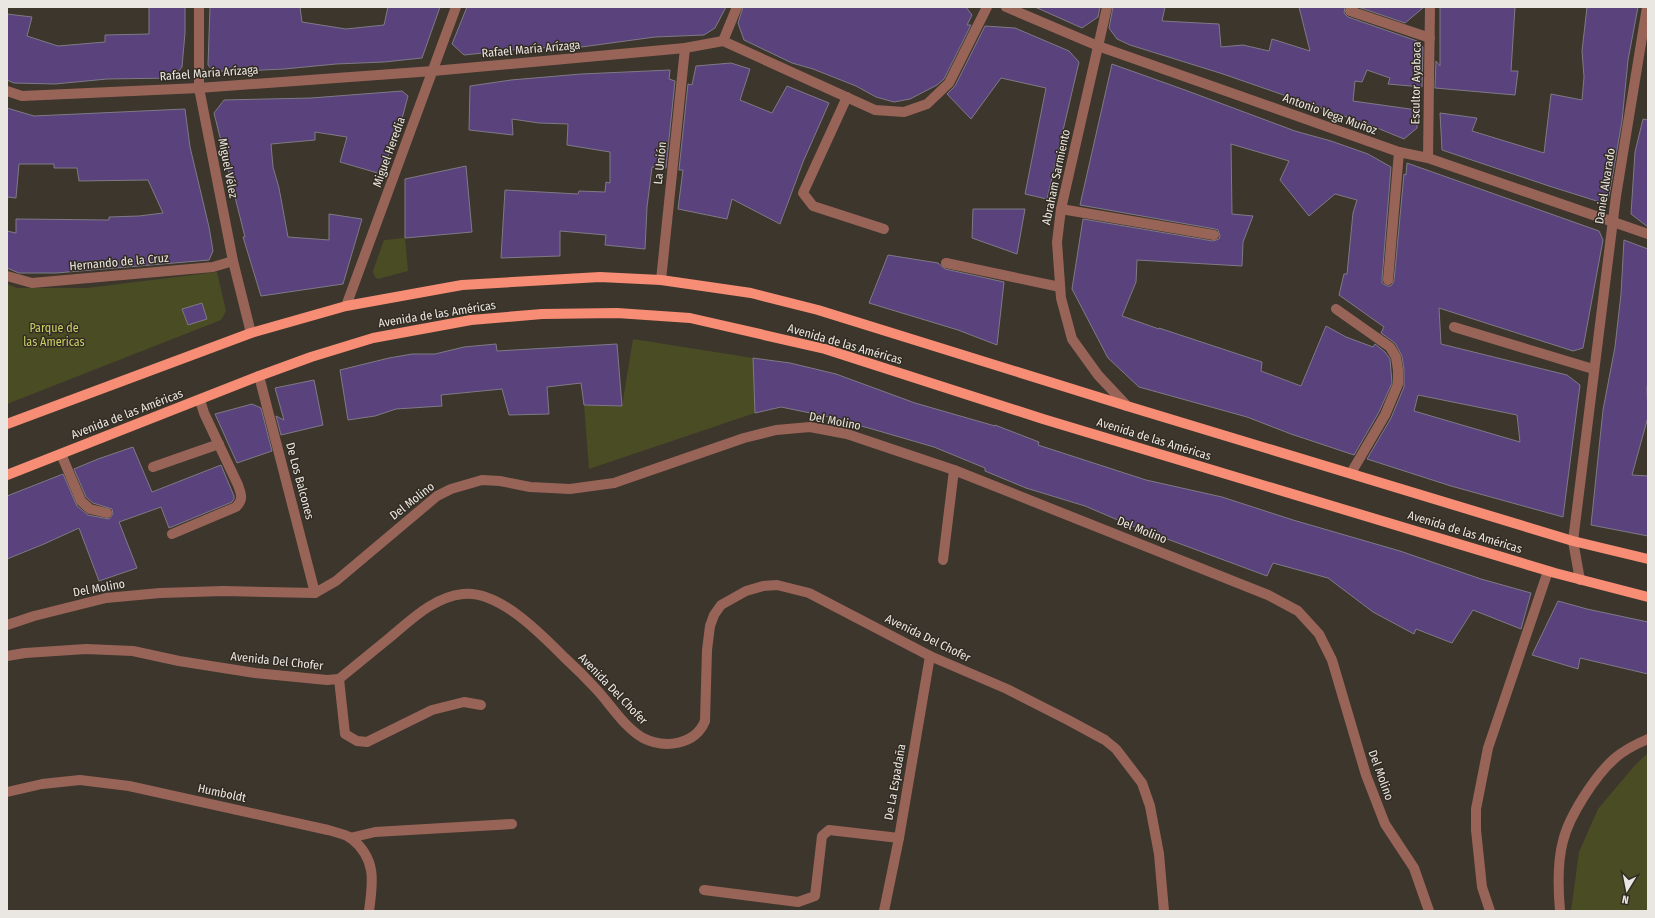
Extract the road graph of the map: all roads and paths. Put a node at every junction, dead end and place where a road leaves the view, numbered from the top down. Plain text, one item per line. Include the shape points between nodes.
1 (198, 7) edge
2 (456, 7) edge
3 (737, 7) edge
4 (987, 7) edge
5 (1006, 7) edge
6 (1107, 7) edge
7 (1430, 7) edge
8 (1647, 7) edge
9 (1350, 10) dead end
10 (1430, 38) junction
11 (723, 41) junction
12 (1098, 46) junction
13 (685, 48) junction
14 (433, 71) junction
15 (199, 88) junction
16 (7, 91) edge
17 (847, 97) junction
18 (1399, 152) junction
19 (1428, 158) junction
20 (1061, 209) junction
21 (1612, 221) junction
22 (884, 229) dead end
23 (1648, 234) edge
24 (1214, 235) dead end
25 (233, 261) junction
26 (946, 263) dead end
27 (7, 276) edge
28 (662, 280) junction
29 (1388, 280) dead end
30 (1060, 287) junction
31 (346, 306) junction
32 (1336, 309) dead end
33 (1454, 327) dead end
34 (251, 333) junction
35 (1593, 369) junction
36 (259, 376) junction
37 (200, 400) junction
38 (1127, 406) junction
39 (7, 424) edge
40 (219, 444) junction
41 (61, 454) junction
42 (153, 467) dead end
43 (954, 470) junction
44 (1351, 473) junction
45 (7, 475) edge
46 (108, 513) dead end
47 (172, 534) dead end
48 (1573, 541) junction
49 (1648, 559) edge
50 (943, 560) dead end
51 (1548, 571) junction
52 (1580, 580) junction
53 (315, 593) junction
54 (1648, 597) edge
55 (7, 624) edge
56 (7, 656) edge
57 (930, 656) junction
58 (339, 679) junction
59 (481, 705) dead end
60 (1648, 739) edge
61 (7, 792) edge
62 (512, 824) dead end
63 (350, 838) junction
64 (899, 838) junction
65 (704, 890) dead end
66 (369, 911) edge
67 (884, 911) edge
68 (1164, 911) edge
69 (1429, 911) edge
70 (1490, 911) edge
71 (1560, 911) edge

1 - 15 street, Miguel Vélez
2 - 14 street, Miguel Heredia
3 - 11 street
4 - 17 street via 950,83 927,104 904,112 875,110
5 - 12 street, Antonio Vega Muñoz
6 - 12 street, Abraham Sarmiento
7 - 10 street, Escultor Ayabaca
8 - 21 street, Daniel Alvarado
9 - 10 street
10 - 19 street, Escultor Ayabaca
11 - 13 street, Rafael María Arízaga
11 - 17 street
12 - 18 street, Antonio Vega Muñoz
12 - 20 street, Abraham Sarmiento
13 - 14 street, Rafael María Arízaga
13 - 28 street, La Unión
14 - 15 street, Rafael María Arízaga
14 - 31 street, Miguel Heredia
15 - 16 street, Rafael María Arízaga via 22,96
15 - 25 street, Miguel Vélez
17 - 22 street via 803,192 813,206
18 - 19 street, Antonio Vega Muñoz
18 - 29 street
19 - 21 street, Antonio Vega Muñoz
20 - 24 street
20 - 30 street, Abraham Sarmiento via 1057,242
21 - 23 street, Antonio Vega Muñoz
21 - 35 street, Daniel Alvarado
25 - 27 street, Hernando de la Cruz via 213,267 32,283
25 - 34 street, Miguel Vélez
26 - 30 street
28 - 31 main road, Avenida de las Américas via 600,277 462,284
28 - 38 main road, Avenida de las Américas via 751,293 818,310
30 - 38 street, Abraham Sarmiento via 1072,339 1098,375
31 - 34 main road, Avenida de las Américas
32 - 44 street via 1390,347 1396,357 1398,370 1398,384 1385,415
33 - 35 street
34 - 39 main road, Avenida de las Américas
35 - 48 street, Daniel Alvarado
36 - 37 main road, Avenida de las Américas
36 - 51 main road, Avenida de las Américas via 374,338 471,320 617,313 690,318 825,349 1043,419
36 - 53 street, De Los Balcones
37 - 40 street
37 - 41 main road, Avenida de las Américas
38 - 44 main road, Avenida de las Américas
40 - 42 street
40 - 47 street via 238,485 242,496 241,502 236,507
41 - 45 main road, Avenida de las Américas
41 - 46 street via 81,501 90,509
43 - 50 street
43 - 53 street, Del Molino via 847,434 810,427 776,430 744,438 614,483 570,489 530,487 482,480 451,488 437,496 336,581
43 - 69 street, Del Molino via 1261,592 1298,611 1319,634 1332,660 1366,775 1385,824 1414,868
44 - 48 main road, Avenida de las Américas
48 - 49 main road, Avenida de las Américas
48 - 52 street, Daniel Alvarado
51 - 52 main road, Avenida de las Américas
51 - 70 street via 1488,748 1476,809 1482,887
52 - 54 main road, Avenida de las Américas
53 - 55 street, Del Molino via 224,591 114,597
56 - 58 street, Avenida Del Chofer via 86,649 133,651 255,674
57 - 58 street, Avenida Del Chofer via 809,593 778,585 746,591 721,605 710,626 705,721 702,728 696,735 674,744 654,742 630,728 597,689 538,632 509,609 477,594 462,594 428,606
57 - 64 street, De La Espadaña
57 - 68 street, Avenida Del Chofer via 1008,689 1105,740 1116,750 1142,783 1150,806 1159,854
58 - 59 street via 345,734 357,741 367,742 432,710 464,702
60 - 71 street via 1627,749 1613,760 1577,808 1563,841 1559,872
61 - 63 street, Humboldt via 42,784 80,780 129,786 328,830
62 - 63 street via 375,832
63 - 66 street, Humboldt via 371,864 373,881
64 - 65 street via 829,830 822,836 815,896 808,900 798,902
64 - 67 street, De La Espadaña

